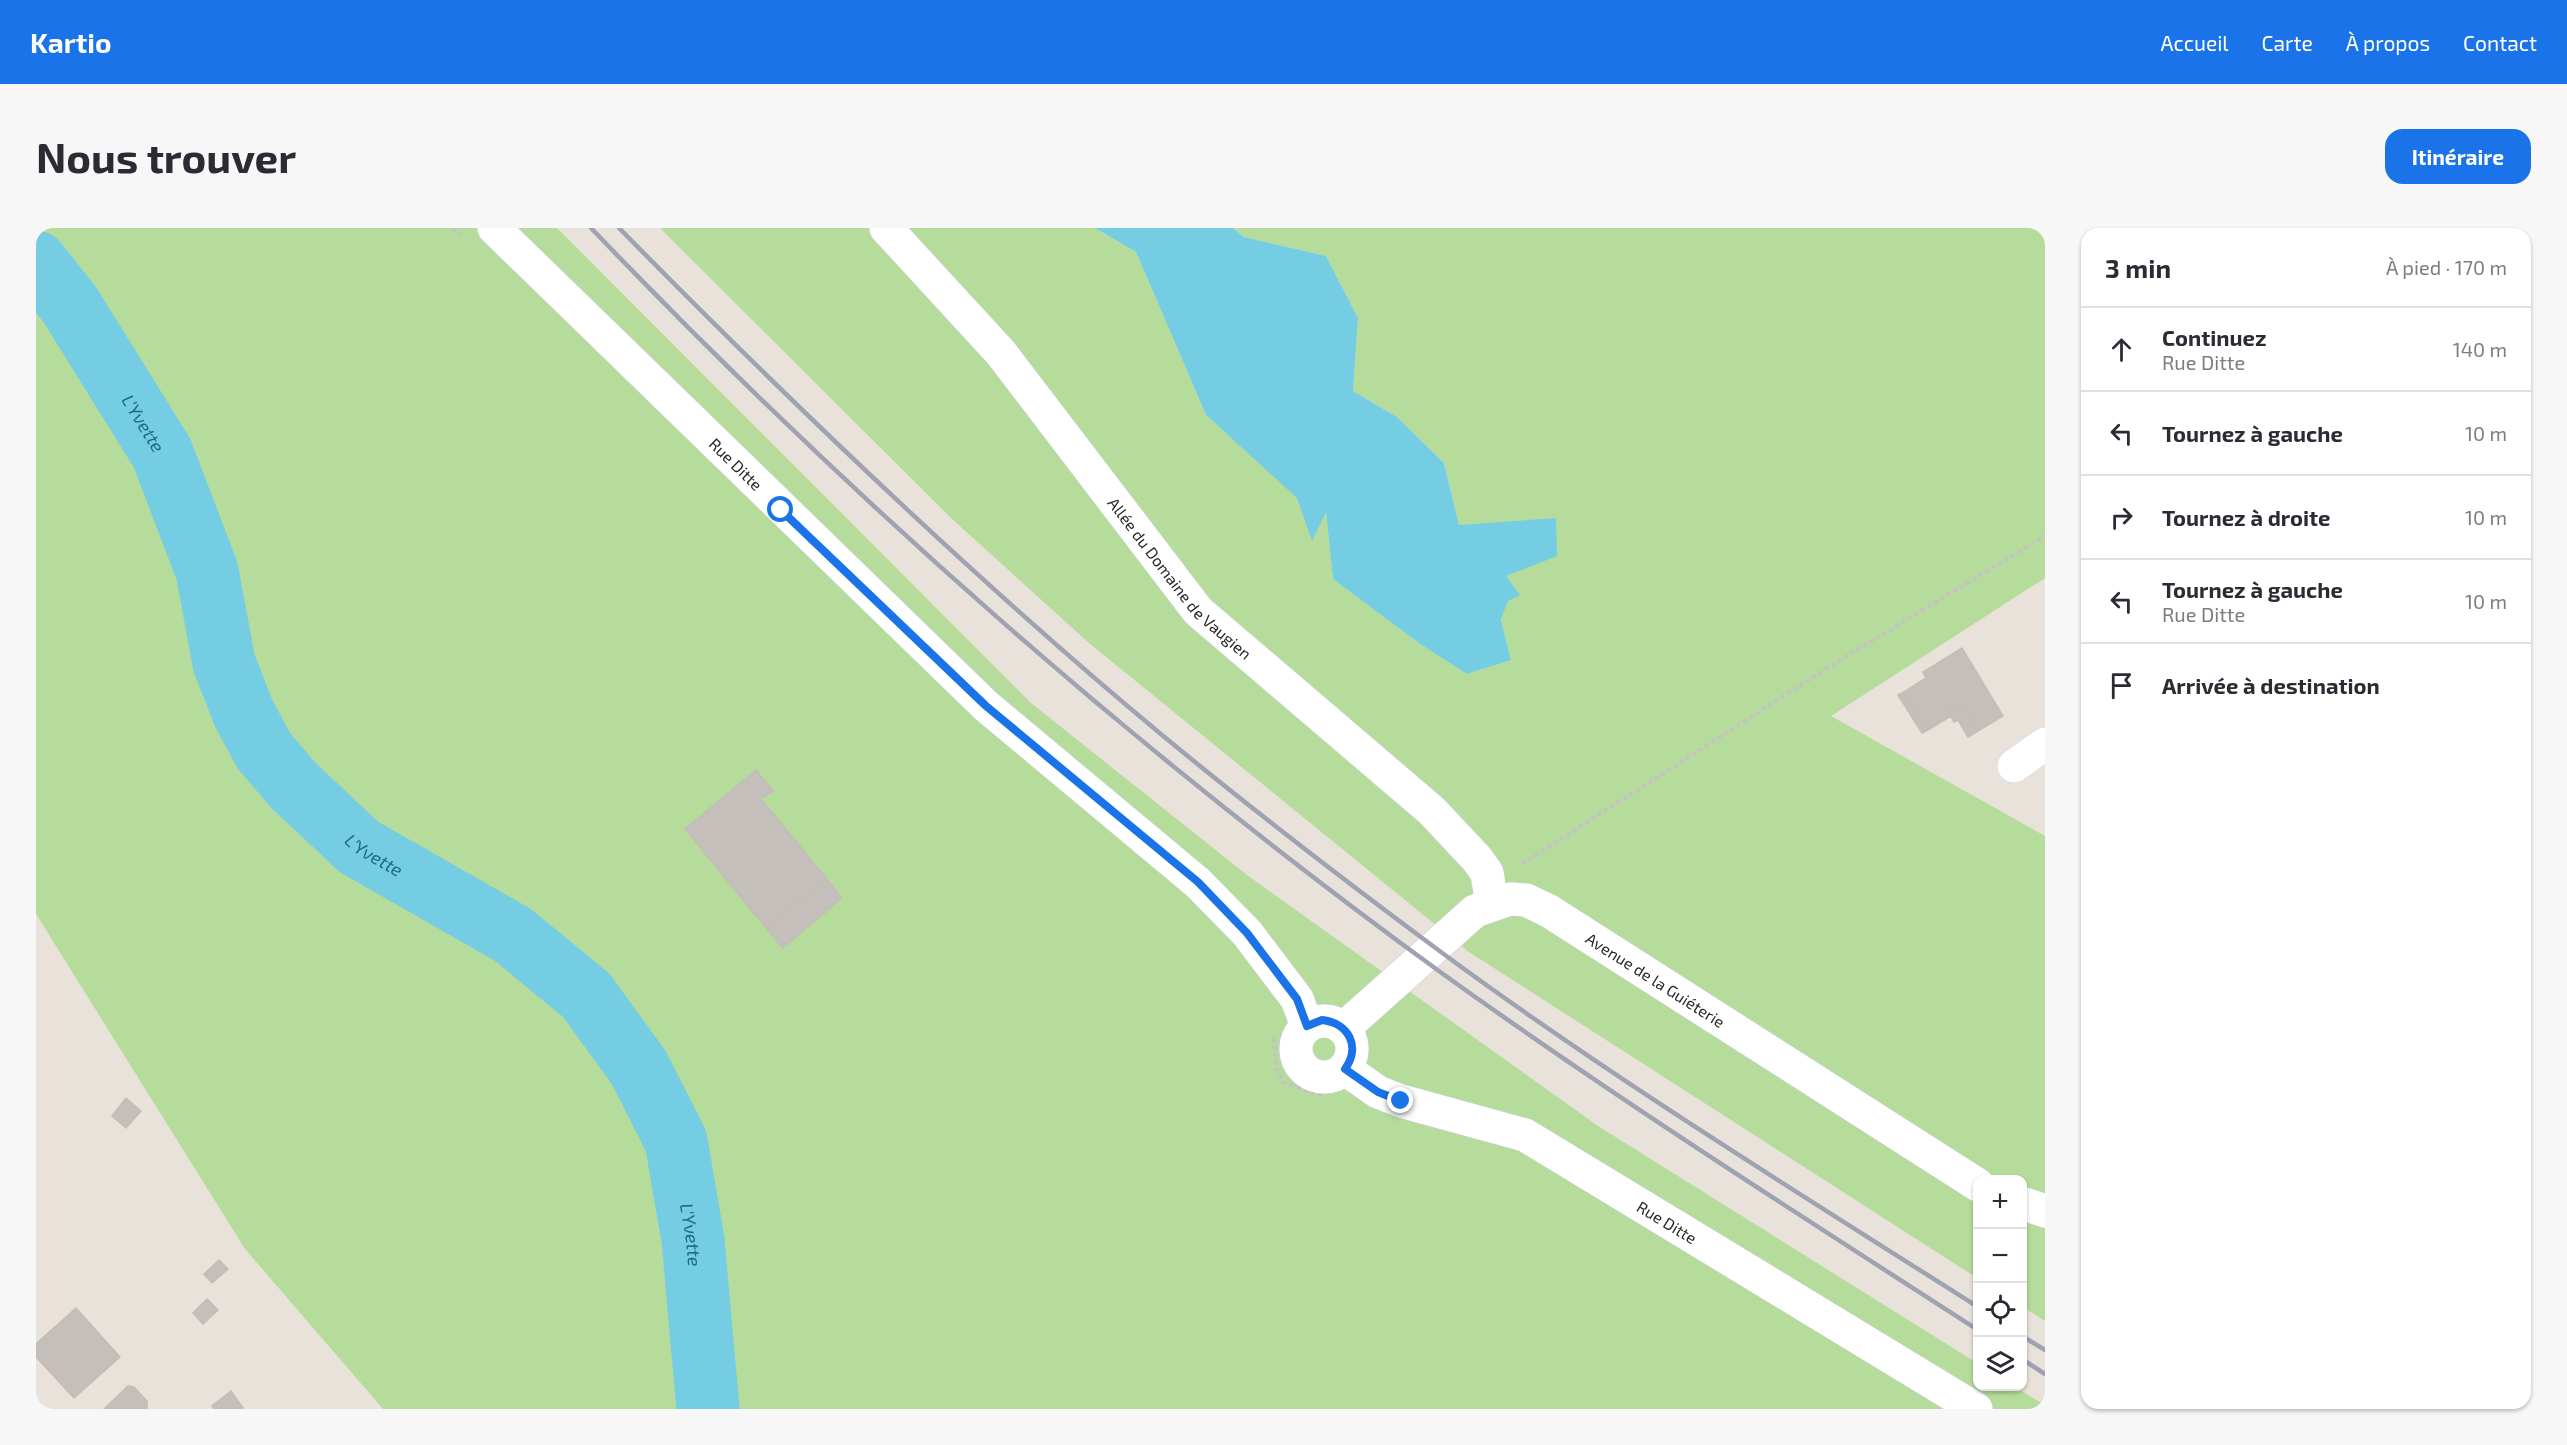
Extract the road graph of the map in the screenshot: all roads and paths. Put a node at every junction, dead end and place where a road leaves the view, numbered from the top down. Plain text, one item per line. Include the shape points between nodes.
1 (494, 228) edge
2 (886, 228) edge
3 (2045, 536) edge
4 (2045, 744) edge
5 (2014, 766) dead end
6 (1491, 892) junction
7 (1307, 1026) junction
8 (1344, 1028) junction
9 (1345, 1069) junction
10 (1973, 1182) edge
11 (2027, 1205) edge
12 (2045, 1211) edge
13 (1976, 1409) edge

1 - 7 street, Rue Ditte via 986,706 1198,882 1254,941 1297,999
2 - 6 street, Allée du Domaine de Vaugien via 1001,353 1198,611 1432,811 1477,859
3 - 6 path via 1832,665 1527,862
4 - 5 street
6 - 8 street, Avenue de la Guiéterie via 1475,911
6 - 10 street, Avenue de la Guiéterie via 1549,910
7 - 8 street via 1322,1020
7 - 9 street via 1300,1033 1296,1051 1303,1068 1319,1077 1337,1075
8 - 9 street via 1350,1035 1353,1053
9 - 13 street, Rue Ditte via 1378,1092 1401,1101 1526,1135
11 - 12 street

